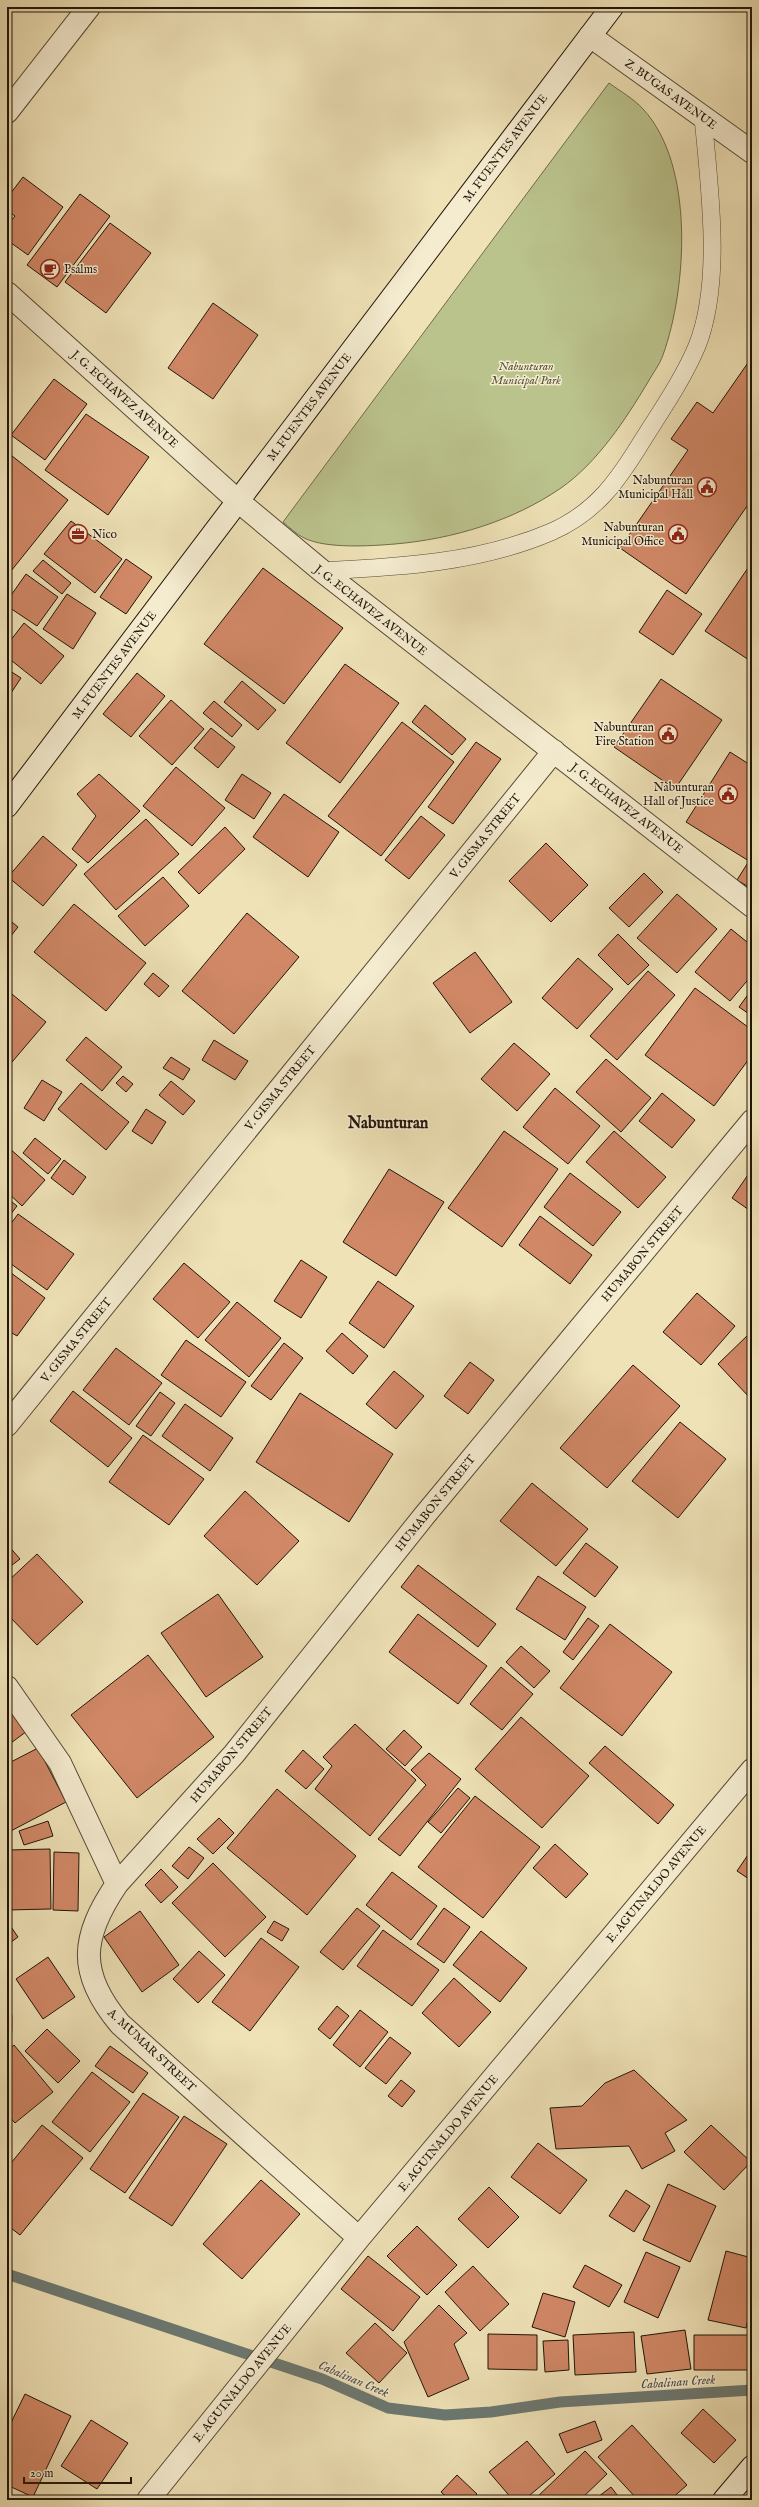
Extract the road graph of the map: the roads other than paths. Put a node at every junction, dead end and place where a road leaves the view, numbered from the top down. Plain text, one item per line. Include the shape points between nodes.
1 (89, 7) edge
2 (612, 7) edge
3 (590, 36) junction
4 (7, 112) edge
5 (703, 117) junction
6 (752, 152) edge
7 (7, 293) edge
8 (238, 500) junction
9 (322, 571) junction
10 (554, 751) junction
11 (7, 806) edge
12 (752, 906) edge
13 (752, 1121) edge
14 (7, 1425) edge
15 (7, 1687) edge
16 (752, 1770) edge
17 (117, 1884) junction
18 (359, 2238) junction
19 (752, 2467) edge
20 (148, 2500) edge
21 (724, 2500) edge

1 - 4 street
2 - 3 street, M. FUENTES AVENUE
3 - 5 street, Z. BUGAS AVENUE
3 - 8 street, M. FUENTES AVENUE
5 - 6 street, Z. BUGAS AVENUE
5 - 9 lane via 711,200 707,310 697,344 681,379 617,482 588,511 552,532 510,547 454,560 389,568
7 - 8 street, J. G. ECHAVEZ AVENUE
8 - 9 street, J. G. ECHAVEZ AVENUE
8 - 11 street, M. FUENTES AVENUE
9 - 10 street, J. G. ECHAVEZ AVENUE
10 - 12 street, J. G. ECHAVEZ AVENUE
10 - 14 street, V. GISMA STREET
13 - 17 street, HUMABON STREET via 429,1510 234,1754
15 - 17 street via 60,1763
16 - 18 street, E. AGUINALDO AVENUE
17 - 18 street, A. MUMAR STREET via 99,1910 92,1933 89,1957 93,1983 104,2004 120,2024
18 - 20 street, E. AGUINALDO AVENUE
19 - 21 street

